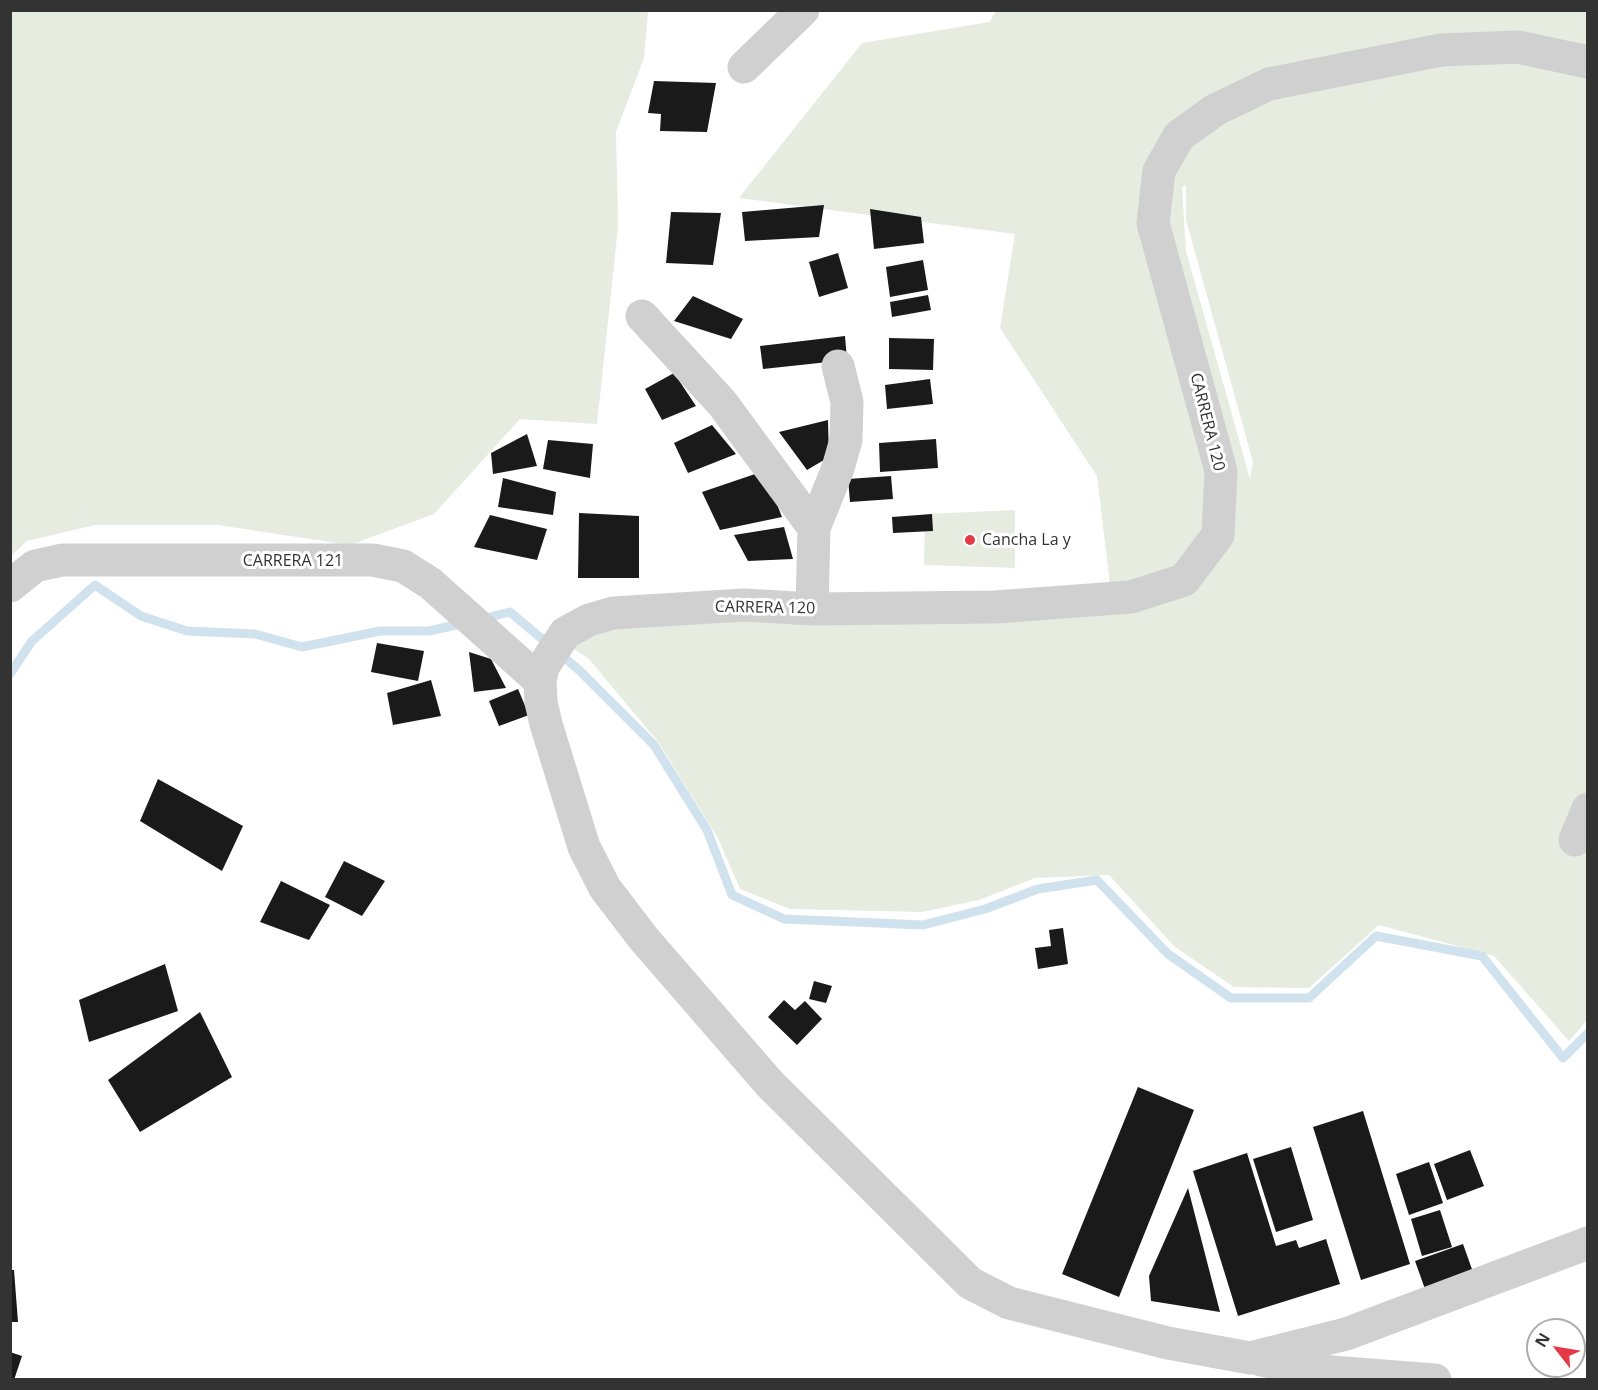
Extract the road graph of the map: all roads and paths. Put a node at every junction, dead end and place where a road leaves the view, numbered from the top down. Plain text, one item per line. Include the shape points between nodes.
1 (803, 10) edge
2 (1587, 62) edge
3 (744, 66) dead end
4 (642, 316) dead end
5 (838, 366) dead end
6 (814, 528) junction
7 (10, 586) edge
8 (812, 609) junction
9 (542, 674) junction
10 (1587, 809) edge
11 (1575, 840) dead end
12 (1587, 1243) edge
13 (1250, 1358) junction
14 (1435, 1380) edge

1 - 3 street
2 - 8 street, CARRERA 120 via 1518,46 1441,50 1269,84 1215,110 1179,136 1159,171 1153,223 1221,471 1218,535 1184,580 1131,597 1080,602
4 - 6 street via 722,403
5 - 6 street via 847,402 846,440
6 - 8 street
7 - 9 street, CARRERA 121 via 35,566 62,560 374,560 403,566 430,583
8 - 9 street, CARRERA 120 via 744,605 613,613 565,633
9 - 13 street via 541,702 546,724 584,847 604,888 769,1083 970,1283 1009,1303 1168,1343
10 - 11 street
12 - 13 street via 1346,1334
13 - 14 street via 1318,1371

